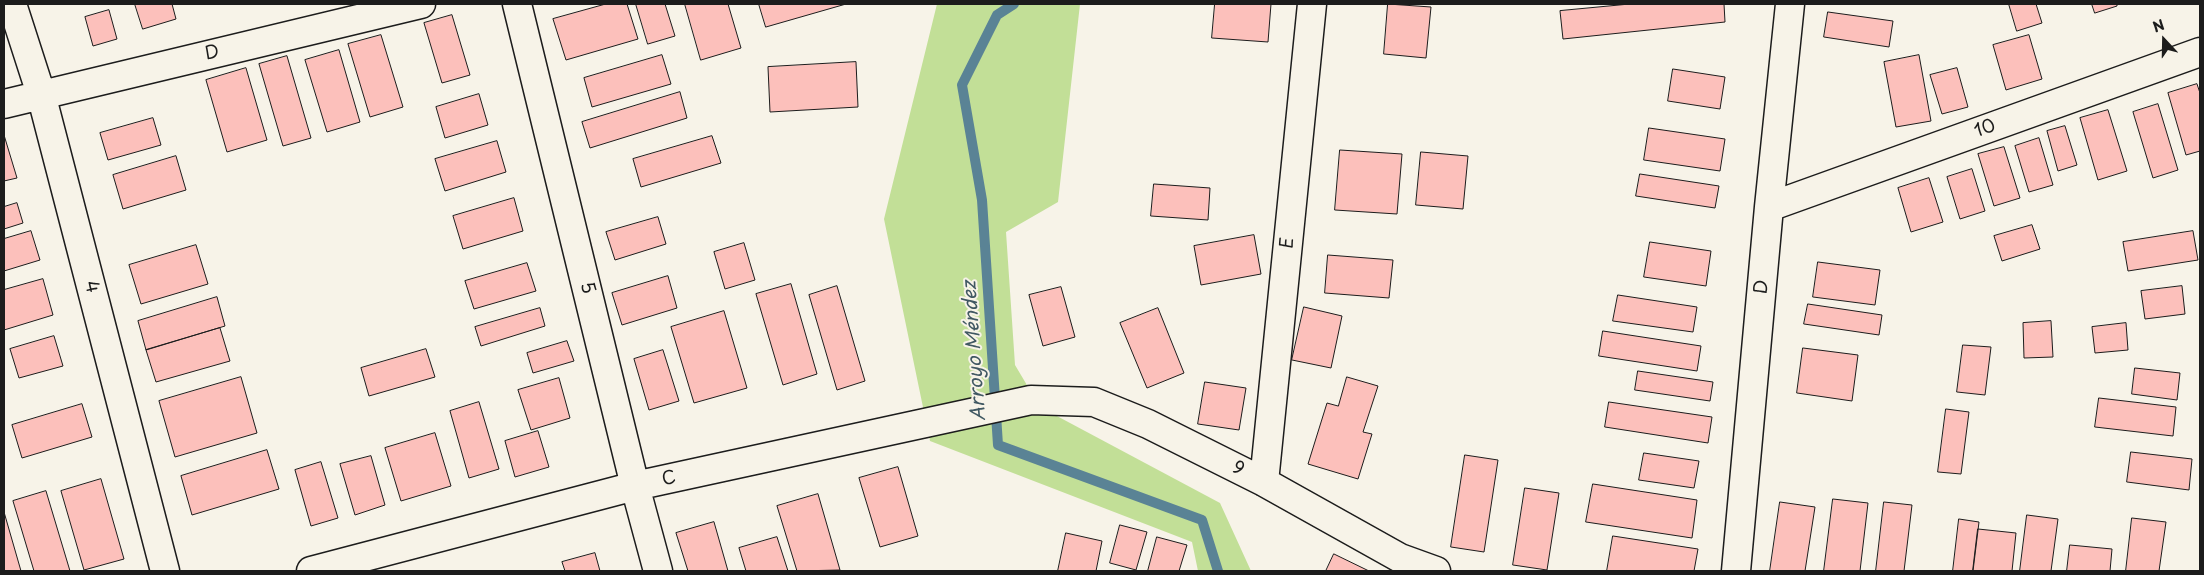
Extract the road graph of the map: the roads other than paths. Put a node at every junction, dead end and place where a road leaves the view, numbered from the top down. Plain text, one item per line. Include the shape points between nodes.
1 (12, 4) edge
2 (421, 4) edge
3 (518, 4) edge
4 (1312, 4) edge
5 (1790, 4) edge
6 (2200, 52) edge
7 (41, 94) junction
8 (4, 104) edge
9 (1769, 207) junction
10 (1031, 400) joint
11 (1264, 482) junction
12 (635, 486) junction
13 (164, 571) edge
14 (311, 571) edge
15 (658, 571) edge
16 (1436, 571) edge
17 (1736, 571) edge

1 - 7 street, 4
2 - 7 street, D
3 - 12 street, 5
4 - 11 street, E
5 - 9 street, D
6 - 9 street, 10
7 - 8 street, D
7 - 13 street, 4
9 - 17 street, D
10 - 11 street, 9 via 1094,402 1148,424
10 - 12 street, C
11 - 16 street, 9 via 1400,558
12 - 14 street, C
12 - 15 street, 5

